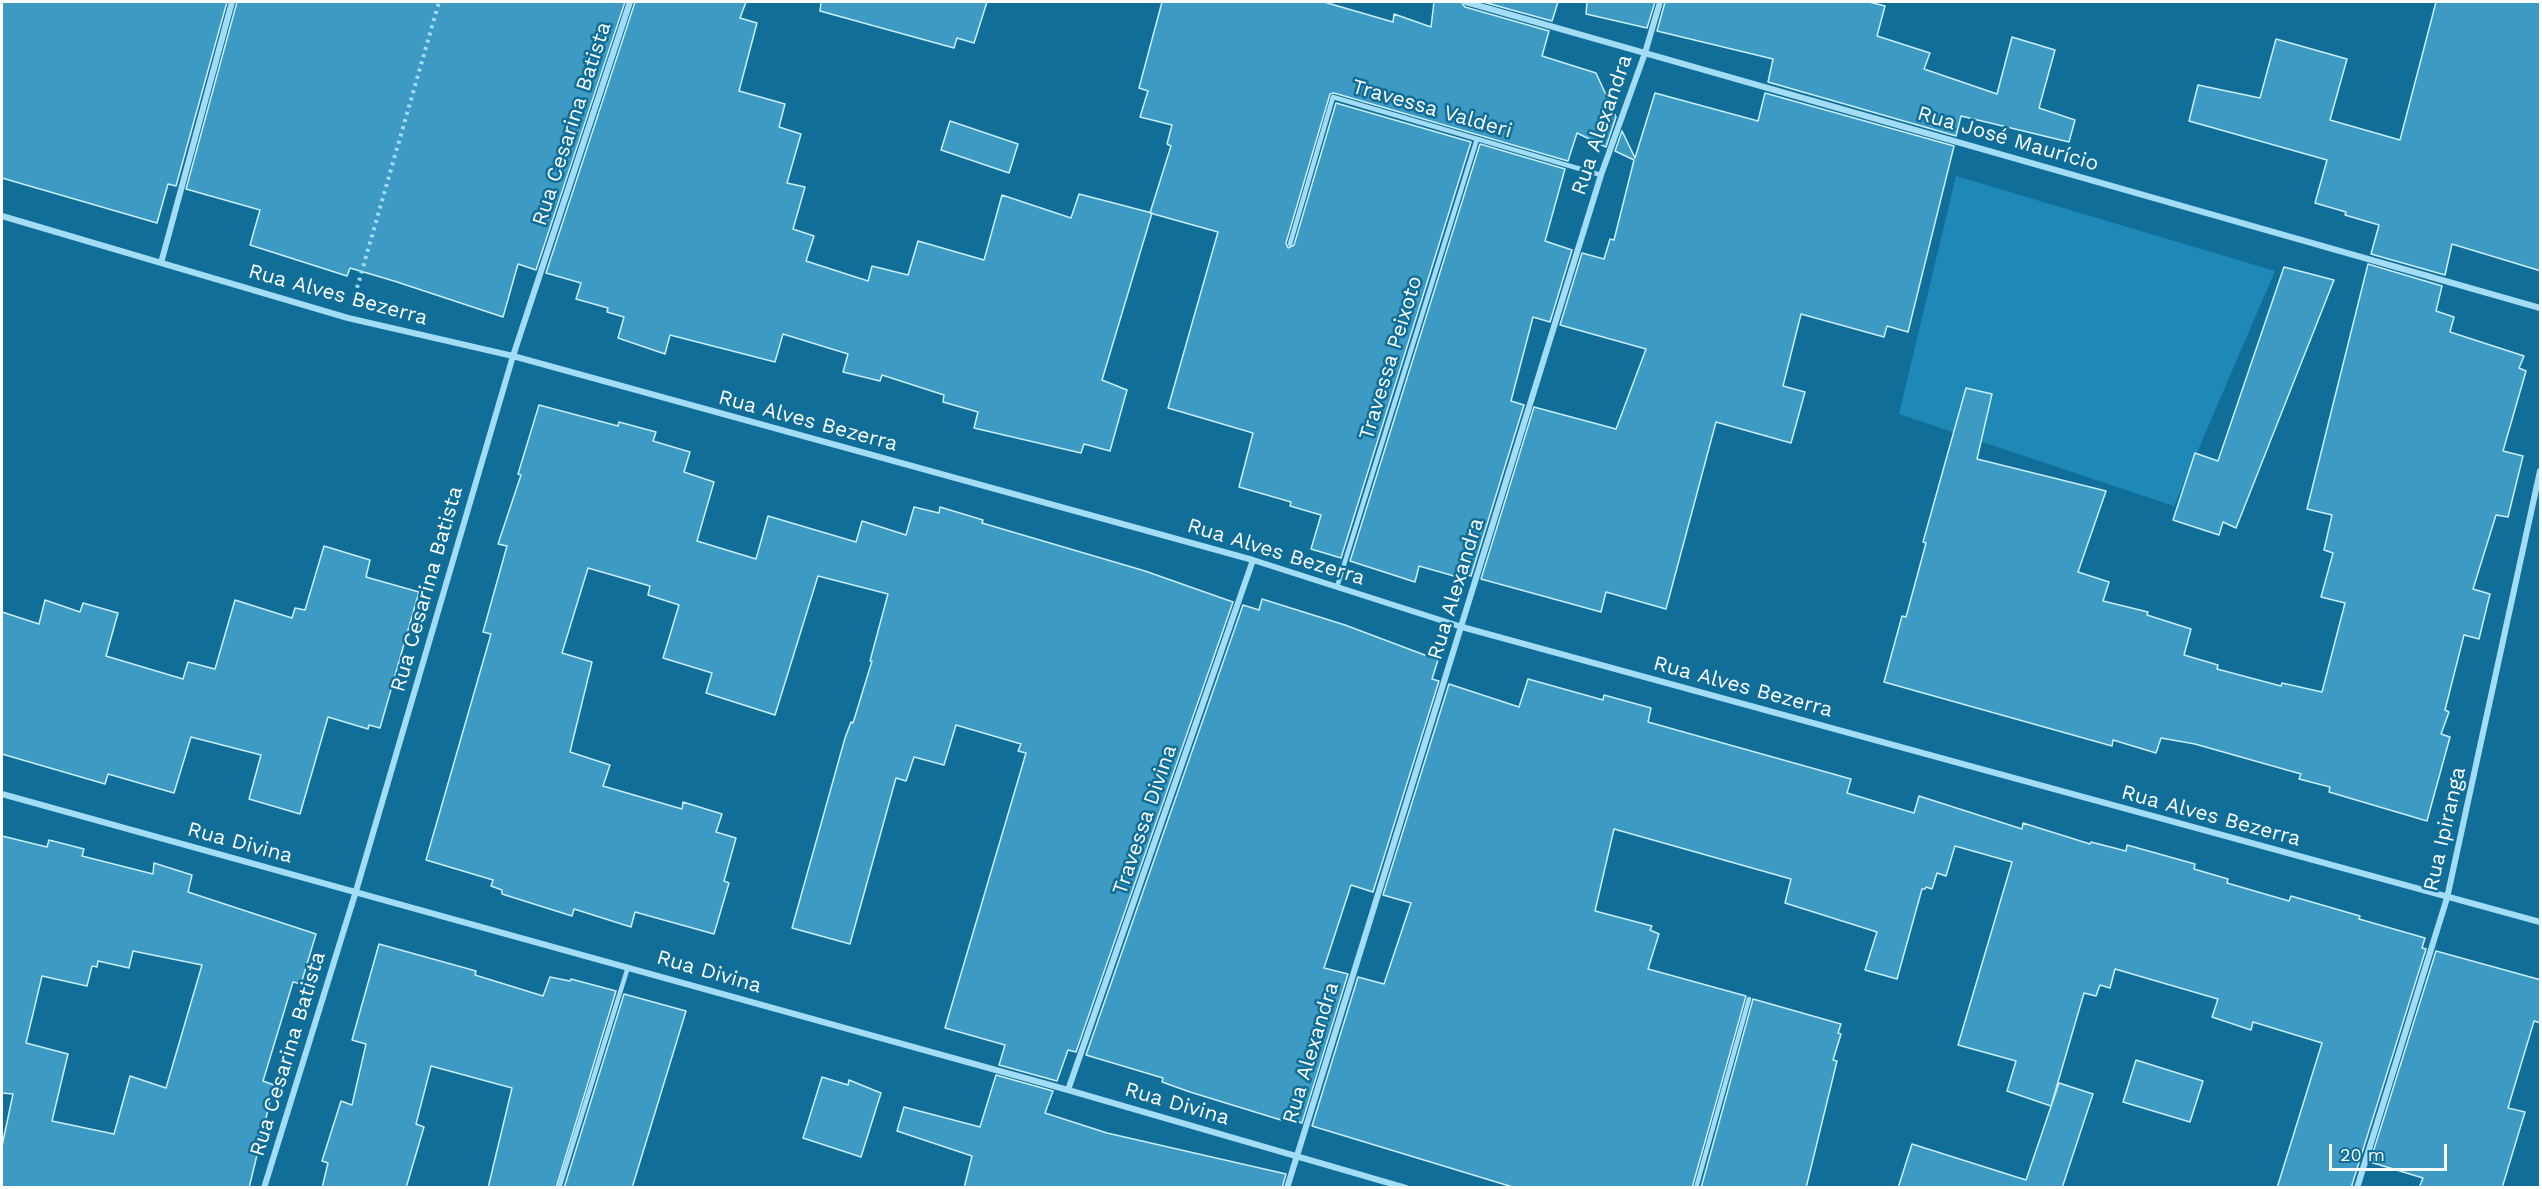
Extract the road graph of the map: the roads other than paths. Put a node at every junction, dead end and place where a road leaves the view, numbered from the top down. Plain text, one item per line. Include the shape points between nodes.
1 (232, 2) edge
2 (630, 2) edge
3 (1466, 2) edge
4 (1660, 2) edge
5 (1645, 53) junction
6 (1476, 139) junction
7 (1601, 175) junction
8 (2, 216) edge
9 (1290, 244) dead end
10 (161, 263) junction
11 (2541, 308) edge
12 (513, 356) junction
13 (2541, 471) edge
14 (1253, 561) junction
15 (1337, 587) junction
16 (1462, 627) junction
17 (2, 794) edge
18 (356, 891) junction
19 (2447, 898) junction
20 (2541, 922) edge
21 (628, 967) junction
22 (1749, 999) dead end
23 (1068, 1090) junction
24 (1296, 1157) junction
25 (560, 1185) dead end
26 (264, 1188) edge
27 (1287, 1188) edge
28 (1406, 1188) edge
29 (1696, 1188) edge
30 (2357, 1188) edge

1 - 10 street
2 - 12 street, Rua Cesarina Batista
3 - 5 street, Rua José Maurício
4 - 5 street, Rua Alexandra
5 - 7 street, Rua Alexandra
5 - 11 street, Rua José Maurício
6 - 7 lane, Travessa Valderi
6 - 9 lane, Travessa Valderi via 1333,97
6 - 15 lane, Travessa Peixoto
7 - 16 street, Rua Alexandra
8 - 10 street, Rua Alves Bezerra
10 - 12 street, Rua Alves Bezerra via 348,318
12 - 14 street, Rua Alves Bezerra
12 - 18 street, Rua Cesarina Batista
13 - 19 street, Rua Ipiranga
14 - 15 street, Rua Alves Bezerra
14 - 23 street, Travessa Divina
15 - 16 street, Rua Alves Bezerra
16 - 19 street, Rua Alves Bezerra
16 - 24 street, Rua Alexandra
17 - 18 street, Rua Divina
18 - 21 street, Rua Divina
18 - 26 street, Rua Cesarina Batista
19 - 20 street, Rua Alves Bezerra
19 - 30 street, Rua Ipiranga
21 - 23 street, Rua Divina
21 - 25 lane
22 - 29 lane
23 - 24 street, Rua Divina
24 - 27 street, Rua Alexandra
24 - 28 street, Rua Divina

